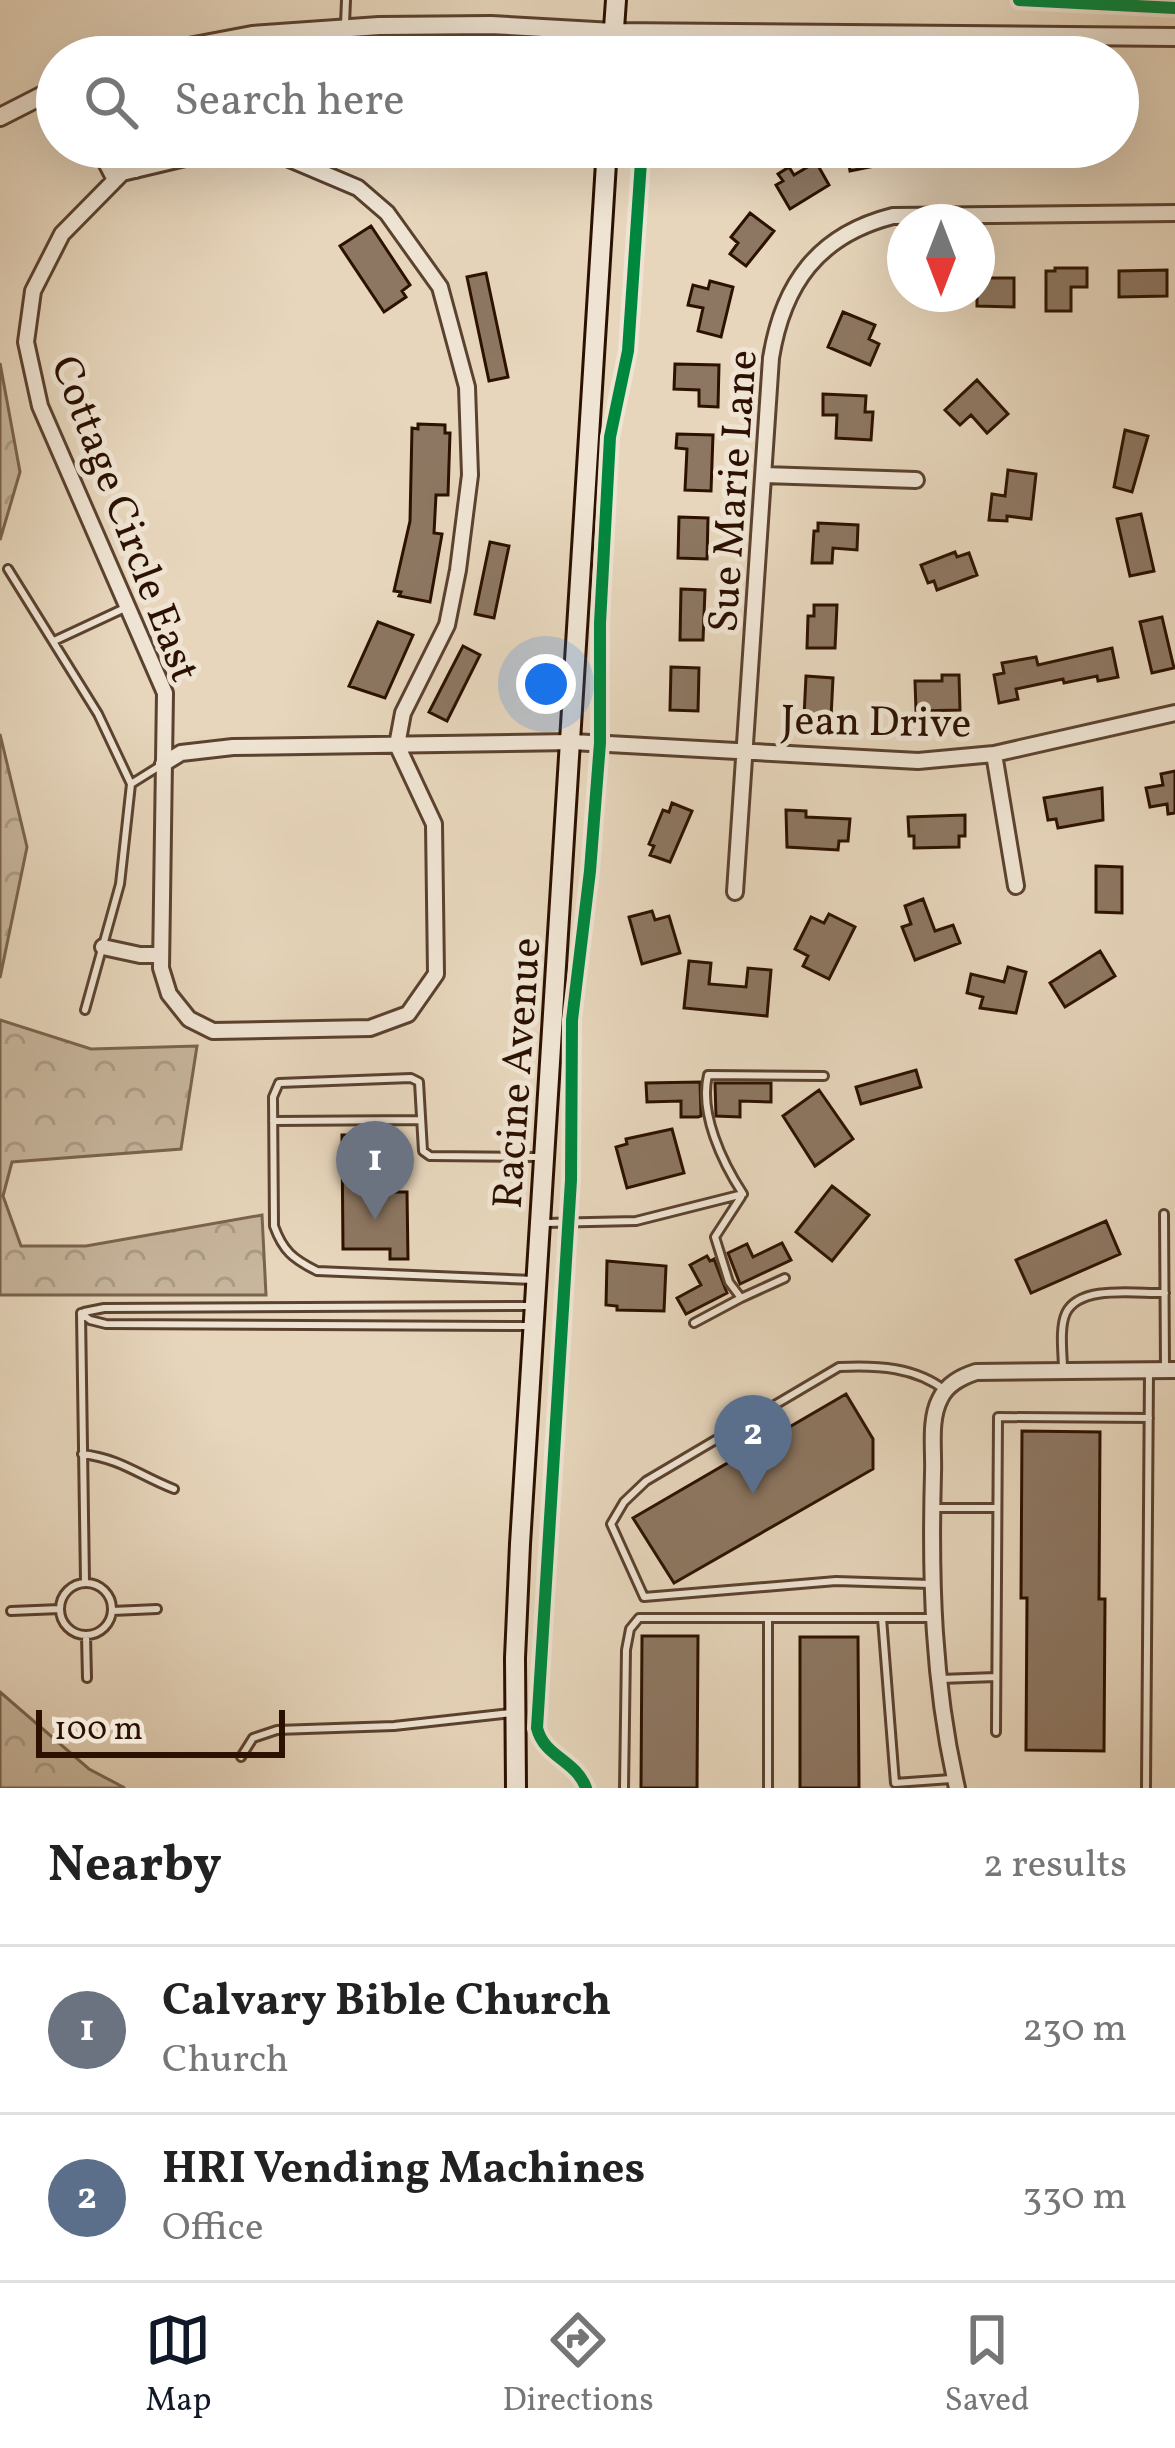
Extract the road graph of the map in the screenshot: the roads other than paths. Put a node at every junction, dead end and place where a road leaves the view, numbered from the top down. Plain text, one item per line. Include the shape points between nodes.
1 (346, 0) edge
2 (616, 0) edge
3 (345, 27) junction
4 (613, 32) junction
5 (261, 36) edge
6 (613, 36) edge
7 (1063, 36) edge
8 (1139, 37) edge
9 (1175, 37) edge
10 (36, 99) edge
11 (0, 117) edge
12 (118, 168) edge
13 (125, 168) edge
14 (147, 168) edge
15 (311, 168) edge
16 (606, 168) edge
17 (124, 174) junction
18 (1175, 212) edge
19 (764, 475) junction
20 (916, 480) dead end
21 (8, 569) dead end
22 (127, 607) junction
23 (53, 641) junction
24 (1175, 713) edge
25 (572, 742) junction
26 (398, 745) junction
27 (746, 752) junction
28 (994, 754) junction
29 (163, 764) junction
30 (131, 784) junction
31 (1016, 886) dead end
32 (735, 892) dead end
33 (103, 947) junction
34 (161, 955) junction
35 (85, 1010) dead end
36 (824, 1076) dead end
37 (421, 1120) junction
38 (273, 1121) junction
39 (546, 1156) junction
40 (743, 1194) junction
41 (1164, 1214) dead end
42 (541, 1223) junction
43 (784, 1279) dead end
44 (537, 1280) junction
45 (1165, 1293) junction
46 (741, 1298) junction
47 (535, 1306) junction
48 (82, 1313) junction
49 (694, 1323) dead end
50 (534, 1326) junction
51 (1063, 1370) junction
52 (1163, 1370) edge
53 (946, 1391) junction
54 (1149, 1418) junction
55 (82, 1454) junction
56 (174, 1489) dead end
57 (933, 1508) junction
58 (997, 1508) junction
59 (85, 1582) junction
60 (933, 1584) junction
61 (60, 1609) junction
62 (157, 1609) dead end
63 (10, 1611) dead end
64 (112, 1611) junction
65 (768, 1617) junction
66 (882, 1618) junction
67 (933, 1618) junction
68 (86, 1635) junction
69 (996, 1677) junction
70 (87, 1678) dead end
71 (936, 1679) junction
72 (514, 1713) junction
73 (996, 1732) dead end
74 (241, 1757) dead end
75 (956, 1784) edge
76 (516, 1788) edge
77 (623, 1788) edge
78 (768, 1788) edge
79 (1146, 1788) edge

1 - 3 lane
2 - 4 main road
3 - 4 street
3 - 5 street
4 - 6 main road
4 - 7 street
8 - 9 street
10 - 11 street
12 - 17 street
13 - 17 street
14 - 17 street
15 - 26 street via 358,188 386,213 440,286 467,387 470,475 447,625 403,713
16 - 25 main road, Racine Avenue
17 - 22 street, Cottage Circle East via 62,234 34,291 26,342 40,406
18 - 19 street, Sue Marie Lane via 913,214 874,221 833,243 792,286 777,322
19 - 20 street
19 - 27 street, Sue Marie Lane
21 - 23 lane
22 - 23 lane
22 - 29 street, Cottage Circle East via 165,693
23 - 30 lane
24 - 28 street, Jean Drive
25 - 26 street, Jean Drive
25 - 27 street, Jean Drive
25 - 39 main road, Racine Avenue
26 - 29 street via 233,747 181,752
26 - 34 street via 434,824 436,974 408,1014 370,1028 213,1030 189,1019 169,994
27 - 28 street, Jean Drive via 918,761
27 - 32 street, Sue Marie Lane
28 - 31 street
29 - 30 lane
29 - 34 street
30 - 33 lane via 120,884
33 - 34 street
33 - 35 lane
36 - 40 lane via 708,1075 704,1094 726,1168
37 - 38 lane
37 - 38 lane via 419,1082 411,1078 279,1083
37 - 39 lane via 430,1156
38 - 44 lane via 274,1226 292,1259 317,1271
39 - 42 main road, Racine Avenue
40 - 42 lane via 636,1221
40 - 46 lane via 715,1238
41 - 45 lane
42 - 44 main road, Racine Avenue
43 - 46 lane
44 - 47 main road, Racine Avenue
45 - 51 lane via 1075,1302 1066,1312
45 - 52 lane
46 - 49 lane
47 - 48 lane
47 - 50 main road, Racine Avenue
48 - 50 lane via 106,1324
48 - 55 lane
50 - 72 main road, Racine Avenue
51 - 52 street
51 - 53 street via 976,1372
52 - 54 lane
53 - 57 street via 935,1413
53 - 60 lane via 925,1374 839,1367 646,1481 611,1524 644,1597 836,1581
54 - 58 lane via 998,1417
54 - 79 lane
55 - 56 lane via 114,1458
55 - 59 lane
57 - 58 lane
57 - 60 street
58 - 69 lane
59 - 61 lane via 68,1589
59 - 64 lane via 107,1592
60 - 67 street
61 - 63 lane
61 - 68 lane via 69,1629
62 - 64 lane
64 - 68 lane via 102,1630
65 - 66 lane
65 - 77 lane via 639,1618 630,1629
65 - 78 lane
66 - 67 lane
66 - 75 lane via 895,1783
67 - 71 street
68 - 70 lane
69 - 71 lane
69 - 73 lane
71 - 75 street
72 - 74 lane via 277,1730 253,1738
72 - 76 main road, Racine Avenue

